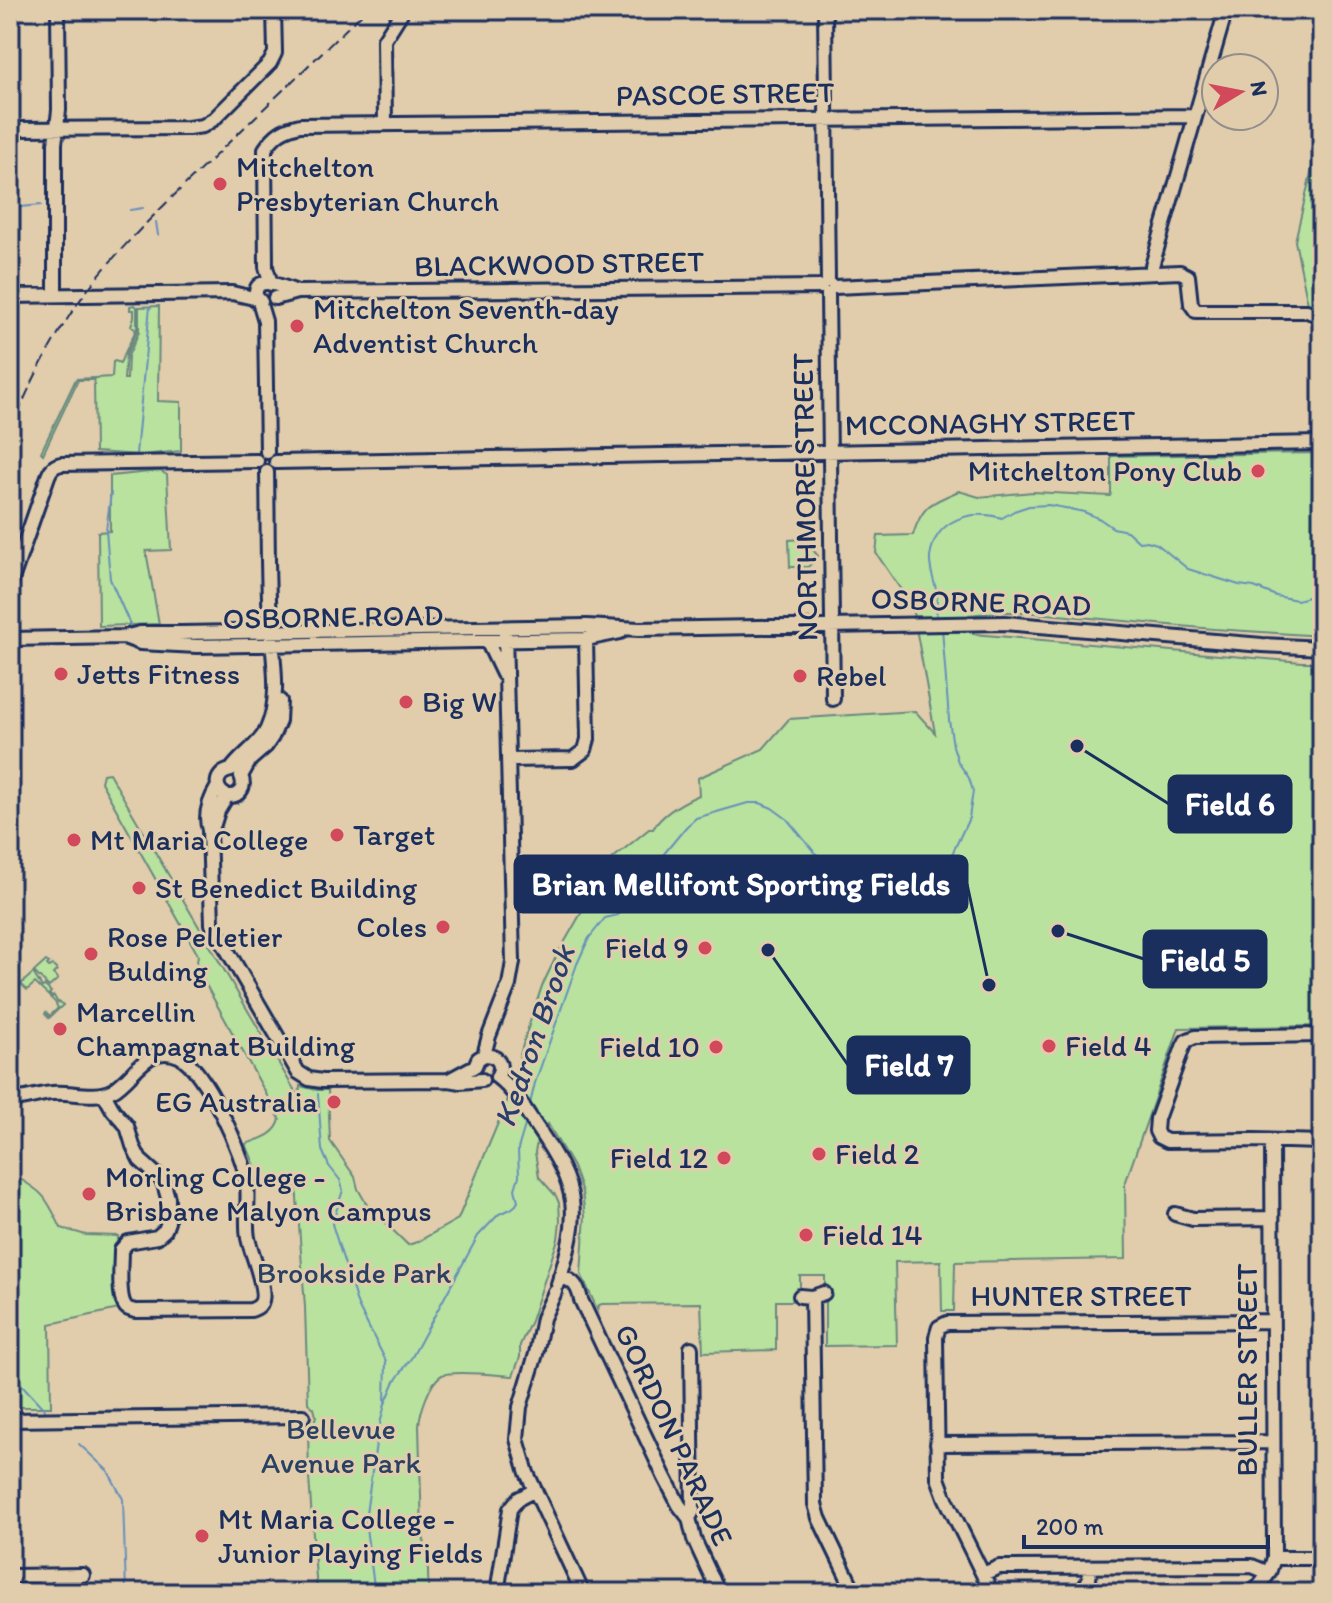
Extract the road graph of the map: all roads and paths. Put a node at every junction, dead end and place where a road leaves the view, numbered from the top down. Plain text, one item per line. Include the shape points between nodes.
1 (58, 10) edge
2 (274, 10) edge
3 (403, 10) edge
4 (825, 10) edge
5 (1226, 10) edge
6 (1194, 116) junction
7 (826, 119) junction
8 (385, 124) junction
9 (57, 128) junction
10 (10, 129) edge
11 (1152, 273) junction
12 (828, 287) junction
13 (266, 292) junction
14 (55, 295) junction
15 (10, 296) edge
16 (1317, 315) dead end
17 (1322, 443) edge
18 (831, 453) junction
19 (267, 462) junction
20 (10, 585) edge
21 (833, 625) junction
22 (639, 629) junction
23 (505, 634) junction
24 (10, 639) edge
25 (586, 639) junction
26 (273, 640) junction
27 (487, 641) junction
28 (1322, 648) edge
29 (505, 676) junction
30 (833, 699) dead end
31 (508, 760) junction
32 (236, 773) junction
33 (222, 792) junction
34 (1322, 1035) edge
35 (490, 1057) junction
36 (475, 1066) junction
37 (497, 1077) junction
38 (449, 1080) junction
39 (482, 1080) junction
40 (104, 1094) junction
41 (10, 1100) edge
42 (1272, 1141) junction
43 (1322, 1142) edge
44 (1175, 1214) dead end
45 (1272, 1218) junction
46 (557, 1285) junction
47 (812, 1295) dead end
48 (1272, 1321) junction
49 (691, 1348) dead end
50 (303, 1416) dead end
51 (10, 1420) edge
52 (1273, 1442) junction
53 (937, 1444) junction
54 (535, 1490) junction
55 (689, 1518) junction
56 (1274, 1558) junction
57 (1322, 1558) edge
58 (1090, 1567) junction
59 (1269, 1573) junction
60 (983, 1574) junction
61 (83, 1575) dead end
62 (10, 1576) edge
63 (45, 1576) junction
64 (45, 1593) edge
65 (497, 1593) edge
66 (583, 1593) edge
67 (719, 1593) edge
68 (855, 1593) edge
69 (992, 1593) edge
70 (1081, 1593) edge
71 (1254, 1593) edge

1 - 9 street
2 - 9 street via 275,53 270,63 203,126
3 - 8 street via 384,40
4 - 7 street, NORTHMORE STREET
5 - 6 street
6 - 7 street, PASCOE STREET
6 - 11 street
7 - 8 street, PASCOE STREET
7 - 12 street, NORTHMORE STREET
8 - 13 street, PASCOE STREET via 300,125 273,136 265,149
9 - 10 street
9 - 14 street
11 - 12 street, BLACKWOOD STREET
11 - 16 street, BLACKWOOD STREET via 1188,276 1196,311
12 - 13 street, BLACKWOOD STREET
12 - 18 street, NORTHMORE STREET
13 - 14 street, BLACKWOOD STREET
13 - 19 street
14 - 15 street, BLACKWOOD STREET
17 - 18 street, MCCONAGHY STREET
18 - 19 street, MCCONAGHY STREET
18 - 21 street, NORTHMORE STREET
19 - 20 street, MCCONAGHY STREET via 55,466
19 - 26 street
21 - 22 street, OSBORNE ROAD
21 - 28 street, OSBORNE ROAD via 1048,625
21 - 30 street, NORTHMORE STREET
22 - 23 street, OSBORNE ROAD via 587,626
22 - 25 street, OSBORNE ROAD
23 - 25 street, OSBORNE ROAD
23 - 26 street, OSBORNE ROAD
23 - 27 street, OSBORNE ROAD
23 - 29 street
24 - 26 street, OSBORNE ROAD via 140,633
25 - 31 street via 585,750 573,759
26 - 27 street, OSBORNE ROAD
26 - 32 street via 274,701 268,727 238,761
27 - 29 street
29 - 31 street
31 - 35 street via 513,962 489,1036
32 - 33 street via 219,776
32 - 33 street via 243,783 241,791 235,796
33 - 38 street via 209,830 212,924 300,1074 322,1081
34 - 42 street via 1195,1037 1183,1047 1157,1119 1158,1136 1167,1141
35 - 36 street via 478,1059
35 - 37 street via 500,1065
36 - 38 street
36 - 39 street
37 - 39 street
37 - 46 street via 547,1141 568,1181 574,1209 571,1238
38 - 39 street
40 - 40 street via 152,1057 171,1054 189,1063 219,1110 243,1164 247,1234 263,1291 257,1308 135,1311 123,1303 121,1250 128,1242 157,1237 165,1230 168,1198
40 - 41 street via 52,1093
42 - 43 street
42 - 45 street, BULLER STREET
44 - 45 street via 1193,1219
45 - 48 street, BULLER STREET
46 - 54 street via 517,1433
46 - 55 street, GORDON PARADE via 577,1285 664,1476
47 - 68 street via 815,1504
48 - 52 street, BULLER STREET
48 - 53 street, HUNTER STREET via 947,1323 936,1337
49 - 55 street
50 - 51 street
52 - 53 street
52 - 56 street, BULLER STREET
53 - 60 street via 941,1488
54 - 65 street via 510,1509
54 - 66 street
55 - 67 street, GORDON PARADE
56 - 57 street
56 - 59 street, BULLER STREET
58 - 59 street via 1254,1566
58 - 60 street via 999,1567
58 - 70 street
59 - 71 street, BULLER STREET
60 - 69 street
61 - 63 street
62 - 63 street
63 - 64 street

